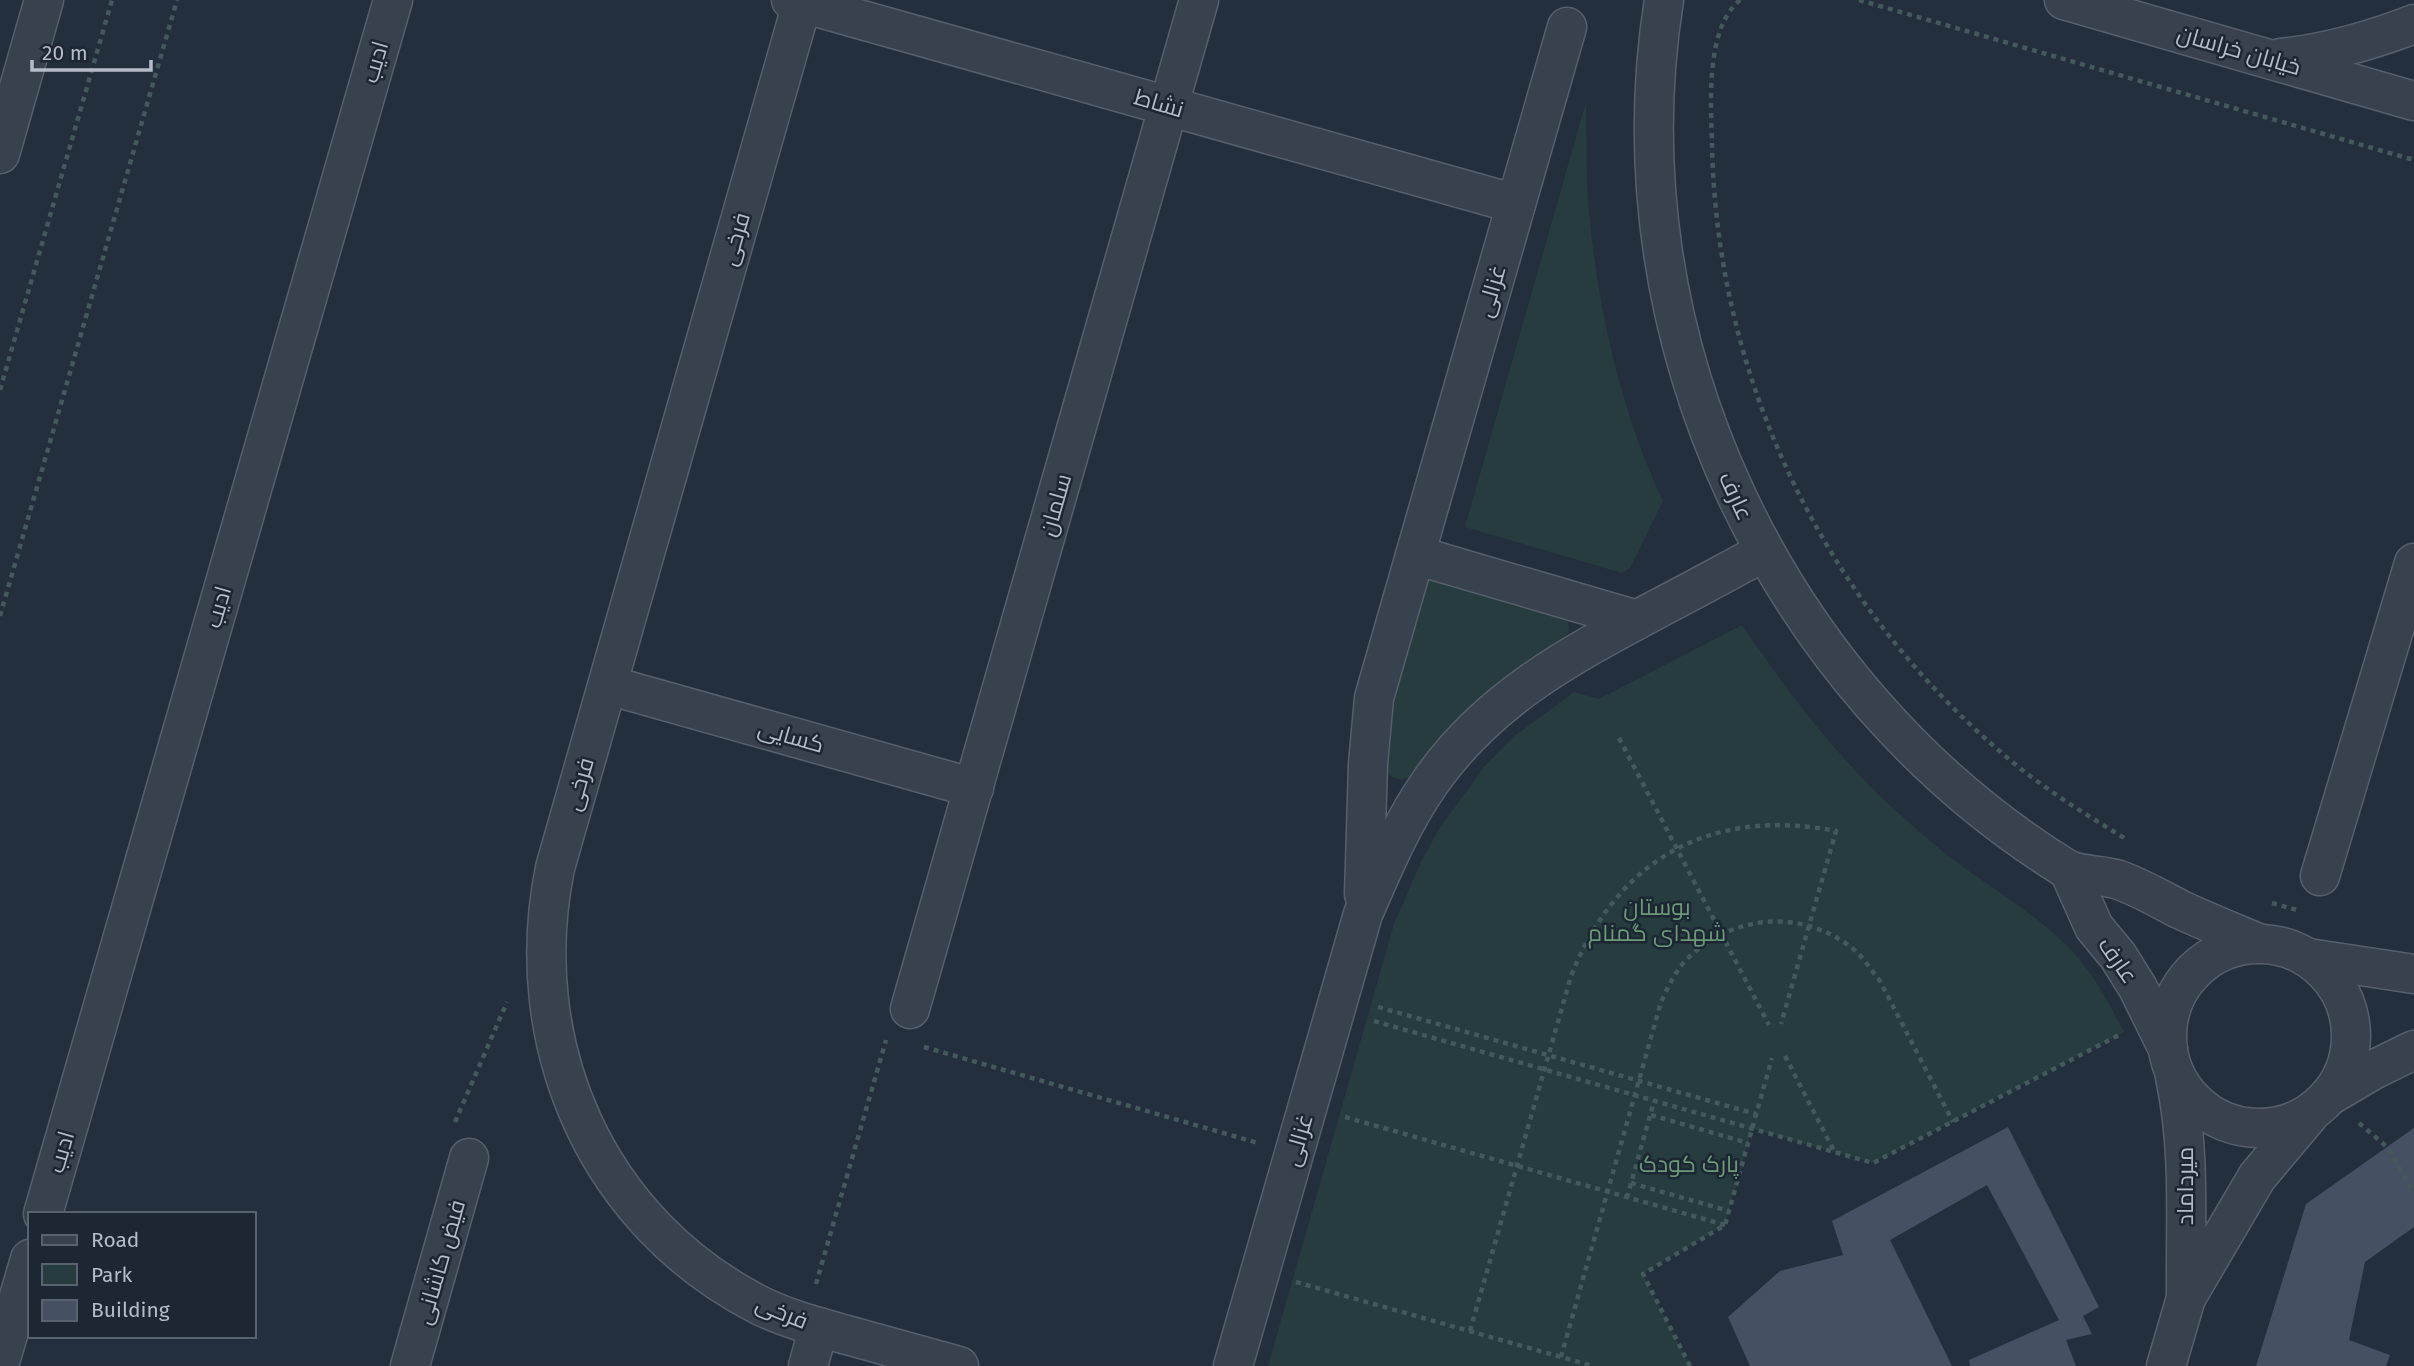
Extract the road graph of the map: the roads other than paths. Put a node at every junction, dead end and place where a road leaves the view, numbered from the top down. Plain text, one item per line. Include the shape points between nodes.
1 (44, 0) edge
2 (393, 0) edge
3 (1199, 0) edge
4 (1664, 0) edge
5 (2064, 0) edge
6 (799, 1) edge
7 (2414, 24) edge
8 (1566, 27) dead end
9 (2269, 59) junction
10 (2414, 101) edge
11 (1170, 106) junction
12 (0, 154) edge
13 (1516, 204) junction
14 (1764, 552) junction
15 (1415, 555) junction
16 (2414, 563) edge
17 (1637, 620) junction
18 (608, 685) junction
19 (974, 788) junction
20 (2069, 871) junction
21 (2320, 876) dead end
22 (1363, 914) junction
23 (2258, 943) junction
24 (2308, 958) junction
25 (2414, 974) edge
26 (910, 1009) dead end
27 (2414, 1050) edge
28 (2171, 1062) junction
29 (2319, 1105) junction
30 (469, 1158) dead end
31 (44, 1212) edge
32 (28, 1266) edge
33 (2186, 1298) junction
34 (819, 1327) junction
35 (0, 1362) edge
36 (410, 1366) edge
37 (808, 1366) edge
38 (959, 1366) edge
39 (1233, 1366) edge
40 (2166, 1366) edge

1 - 12 street
2 - 31 street, ادیب
3 - 11 street, سلمان
4 - 14 street, عارف via 1655,105 1663,252 1696,396 1722,466
5 - 9 street, خیابان خراسان
6 - 11 street, نشاط
6 - 18 street, فرخی
7 - 9 street via 2344,48
8 - 13 street, غزالی
9 - 10 street, خیابان خراسان
11 - 13 street, نشاط
11 - 19 street, سلمان
13 - 15 street, غزالی
14 - 17 street, غزالی
14 - 20 street, عارف via 1833,657 1880,714 1987,814
15 - 17 street
15 - 22 street, غزالی via 1374,698
16 - 21 street
17 - 22 street, غزالی via 1526,684 1459,745 1411,812
18 - 19 street, کسایی
18 - 34 street, فرخی via 548,905 547,990 563,1073 597,1151 650,1223 721,1283 761,1306
19 - 26 street, سلمان
20 - 23 street, عارف via 2118,879
20 - 28 street, عارف via 2094,926 2138,988
22 - 39 street, غزالی
23 - 24 street via 2284,947
23 - 28 street via 2232,947 2208,958 2189,975 2167,1023
24 - 25 street
24 - 29 street via 2328,975 2350,1022 2350,1049 2343,1074
27 - 29 street
28 - 29 street via 2189,1096 2209,1114 2233,1125 2259,1129 2285,1125
28 - 33 street, میرداماد via 2185,1133
29 - 33 street, میرداماد via 2257,1177
30 - 36 street, فیض کاشانی
32 - 35 street
33 - 40 street, میرداماد
34 - 37 street
34 - 38 street, فرخی

